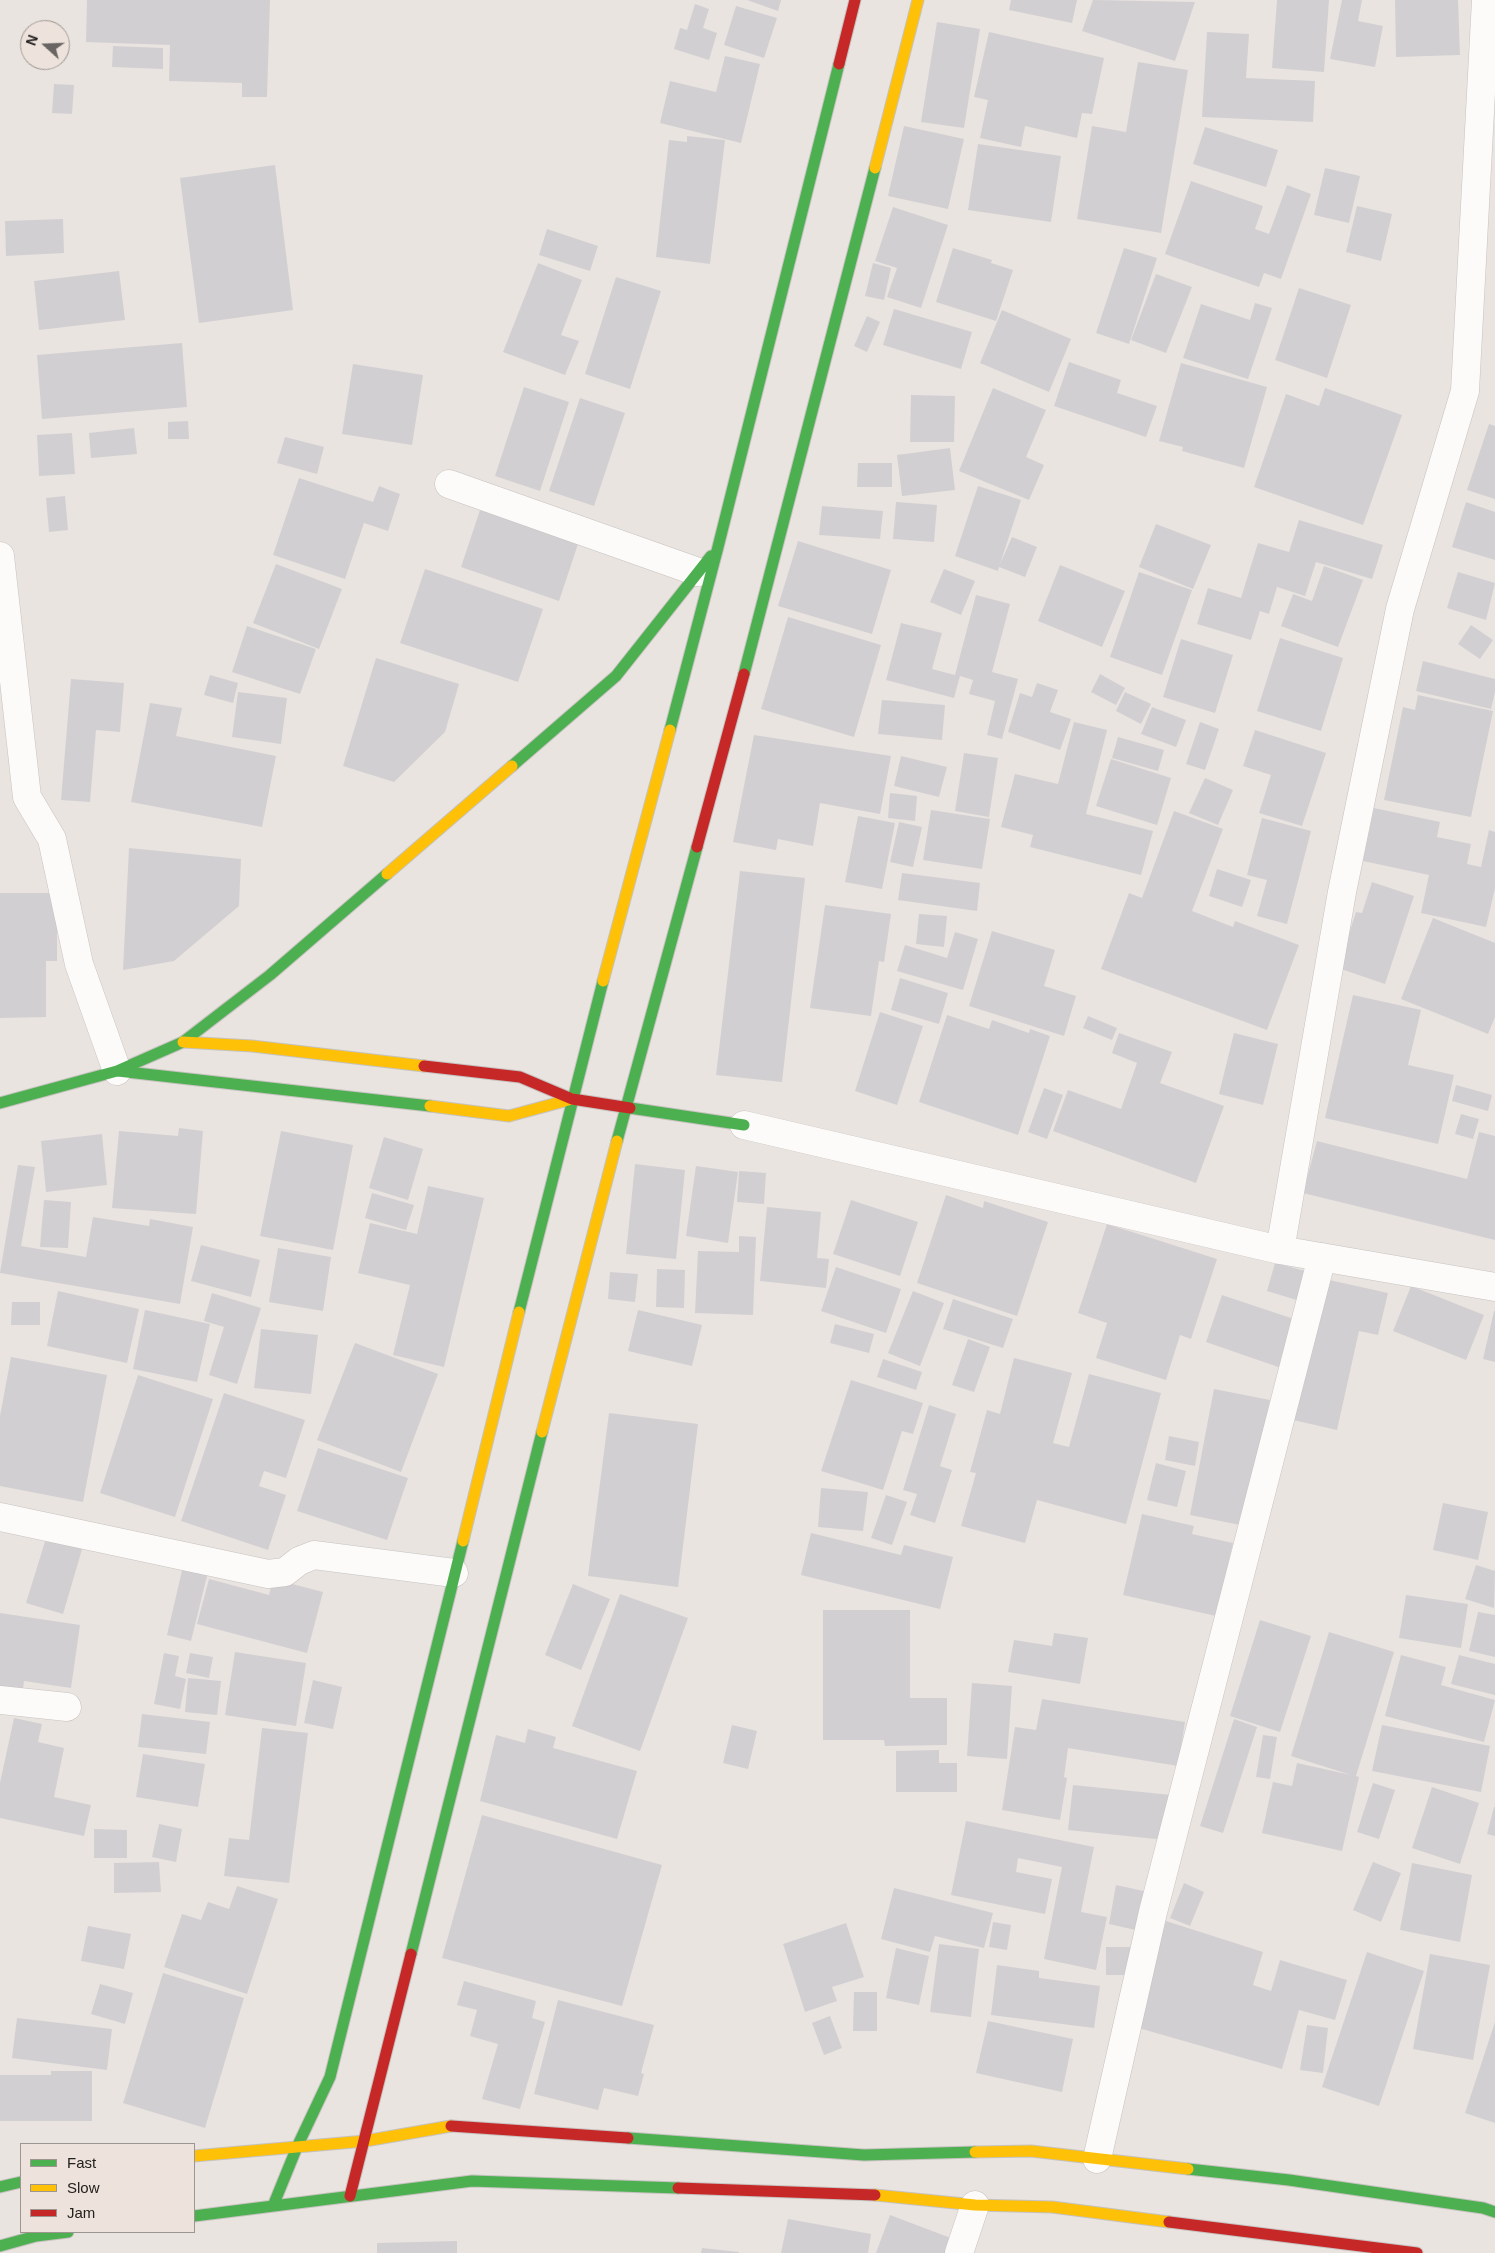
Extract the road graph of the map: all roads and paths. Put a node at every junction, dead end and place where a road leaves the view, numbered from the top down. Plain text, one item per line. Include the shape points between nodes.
1 (855, 0) edge
2 (918, 0) edge
3 (1486, 0) edge
4 (449, 484) dead end
5 (718, 547) junction
6 (0, 556) edge
7 (698, 572) junction
8 (183, 1042) junction
9 (116, 1070) junction
10 (572, 1099) junction
11 (0, 1103) edge
12 (626, 1108) junction
13 (744, 1125) joint
14 (1280, 1250) junction
15 (1322, 1257) junction
16 (1495, 1287) edge
17 (0, 1517) edge
18 (454, 1572) junction
19 (0, 1700) edge
20 (67, 1706) dead end
21 (365, 2141) junction
22 (297, 2147) junction
23 (195, 2156) edge
24 (1097, 2158) junction
25 (20, 2182) edge
26 (0, 2187) edge
27 (350, 2196) junction
28 (975, 2205) junction
29 (273, 2206) junction
30 (1495, 2212) edge
31 (195, 2216) edge
32 (60, 2233) edge
33 (0, 2246) edge
34 (959, 2253) edge
35 (1417, 2253) edge

1 - 5 main road
2 - 12 main road via 732,718
3 - 14 street via 1464,391 1398,619 1342,892
4 - 7 street
5 - 7 main road
5 - 10 main road
6 - 9 street via 27,797 52,839 79,964
7 - 8 main road via 616,676 270,975
8 - 9 main road
8 - 10 main road via 252,1046 520,1077
9 - 10 main road via 509,1116
9 - 11 main road
10 - 12 main road
10 - 18 main road
12 - 13 main road
12 - 21 main road via 416,1928
13 - 14 street
14 - 15 street
15 - 16 street
15 - 24 street via 1153,1912
17 - 18 street via 268,1574 285,1572 298,1561 314,1555
18 - 22 main road via 330,2077
19 - 20 street
21 - 22 main road
21 - 24 main road via 450,2126 864,2155 1031,2151
21 - 27 main road
22 - 23 main road
22 - 29 main road
24 - 30 main road via 1289,2180
25 - 26 main road
27 - 28 main road via 472,2181 868,2194
27 - 29 main road
28 - 34 street
28 - 35 main road via 1052,2207
29 - 31 main road
32 - 33 main road

